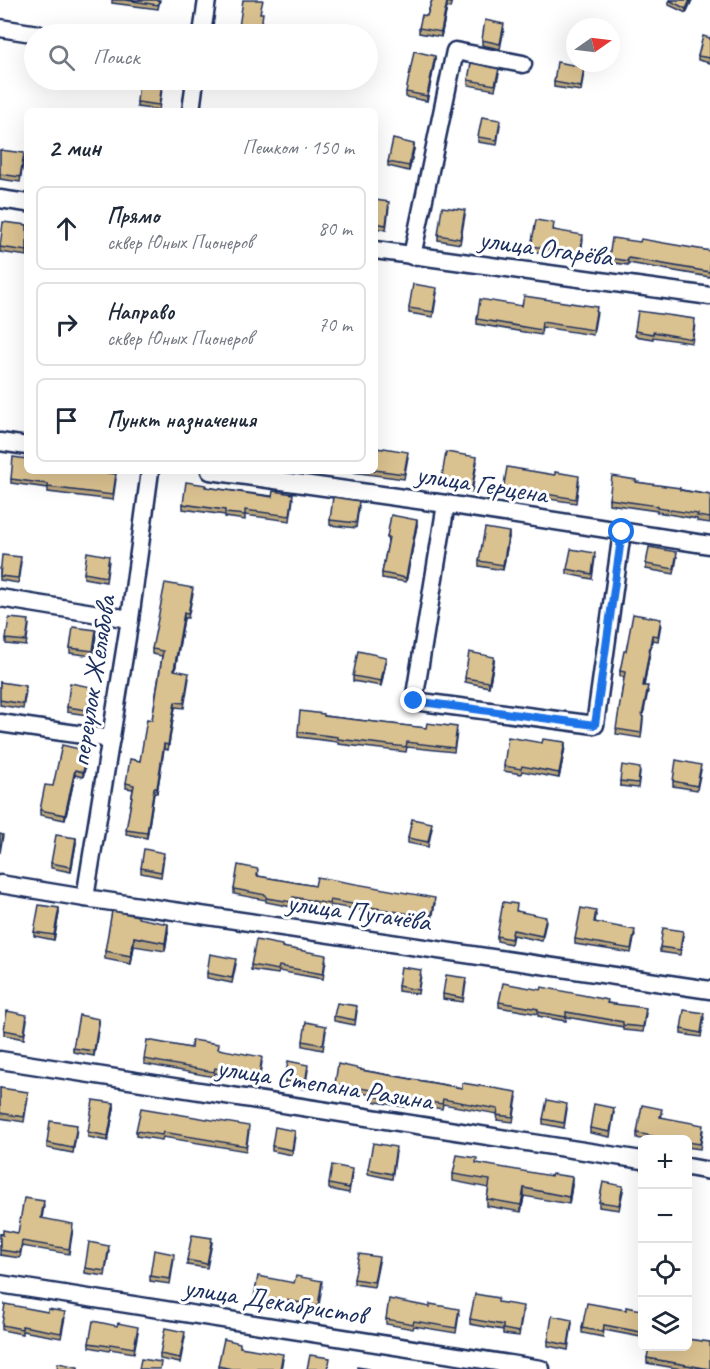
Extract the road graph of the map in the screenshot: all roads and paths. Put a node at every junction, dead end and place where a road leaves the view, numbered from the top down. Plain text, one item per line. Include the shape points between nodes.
1 (207, 0) edge
2 (203, 24) edge
3 (0, 28) edge
4 (24, 32) edge
5 (523, 64) dead end
6 (194, 90) edge
7 (191, 108) edge
8 (0, 199) edge
9 (24, 203) edge
10 (378, 250) edge
11 (412, 256) junction
12 (710, 296) edge
13 (0, 442) edge
14 (24, 446) edge
15 (150, 474) edge
16 (231, 474) edge
17 (446, 504) junction
18 (622, 532) junction
19 (710, 545) edge
20 (0, 598) edge
21 (130, 619) junction
22 (0, 723) edge
23 (111, 739) junction
24 (0, 884) edge
25 (85, 898) junction
26 (710, 990) edge
27 (0, 1060) edge
28 (638, 1159) edge
29 (692, 1168) edge
30 (710, 1171) edge
31 (0, 1284) edge
32 (541, 1369) edge

1 - 2 street
3 - 4 street
5 - 11 street via 455,51
6 - 7 street
8 - 9 street
10 - 11 street, улица Огарёва
11 - 12 street, улица Огарёва
13 - 14 street
15 - 21 street, переулок Желябова
16 - 17 street, улица Герцена
17 - 18 street, улица Герцена
17 - 18 street via 414,701 595,725
18 - 19 street, улица Герцена
20 - 21 street
21 - 23 street, переулок Желябова
22 - 23 street
23 - 25 street, переулок Желябова
24 - 25 street, улица Пугачёва
25 - 26 street, улица Пугачёва
27 - 28 street, улица Степана Разина
29 - 30 street
31 - 32 street, улица Декабристов

